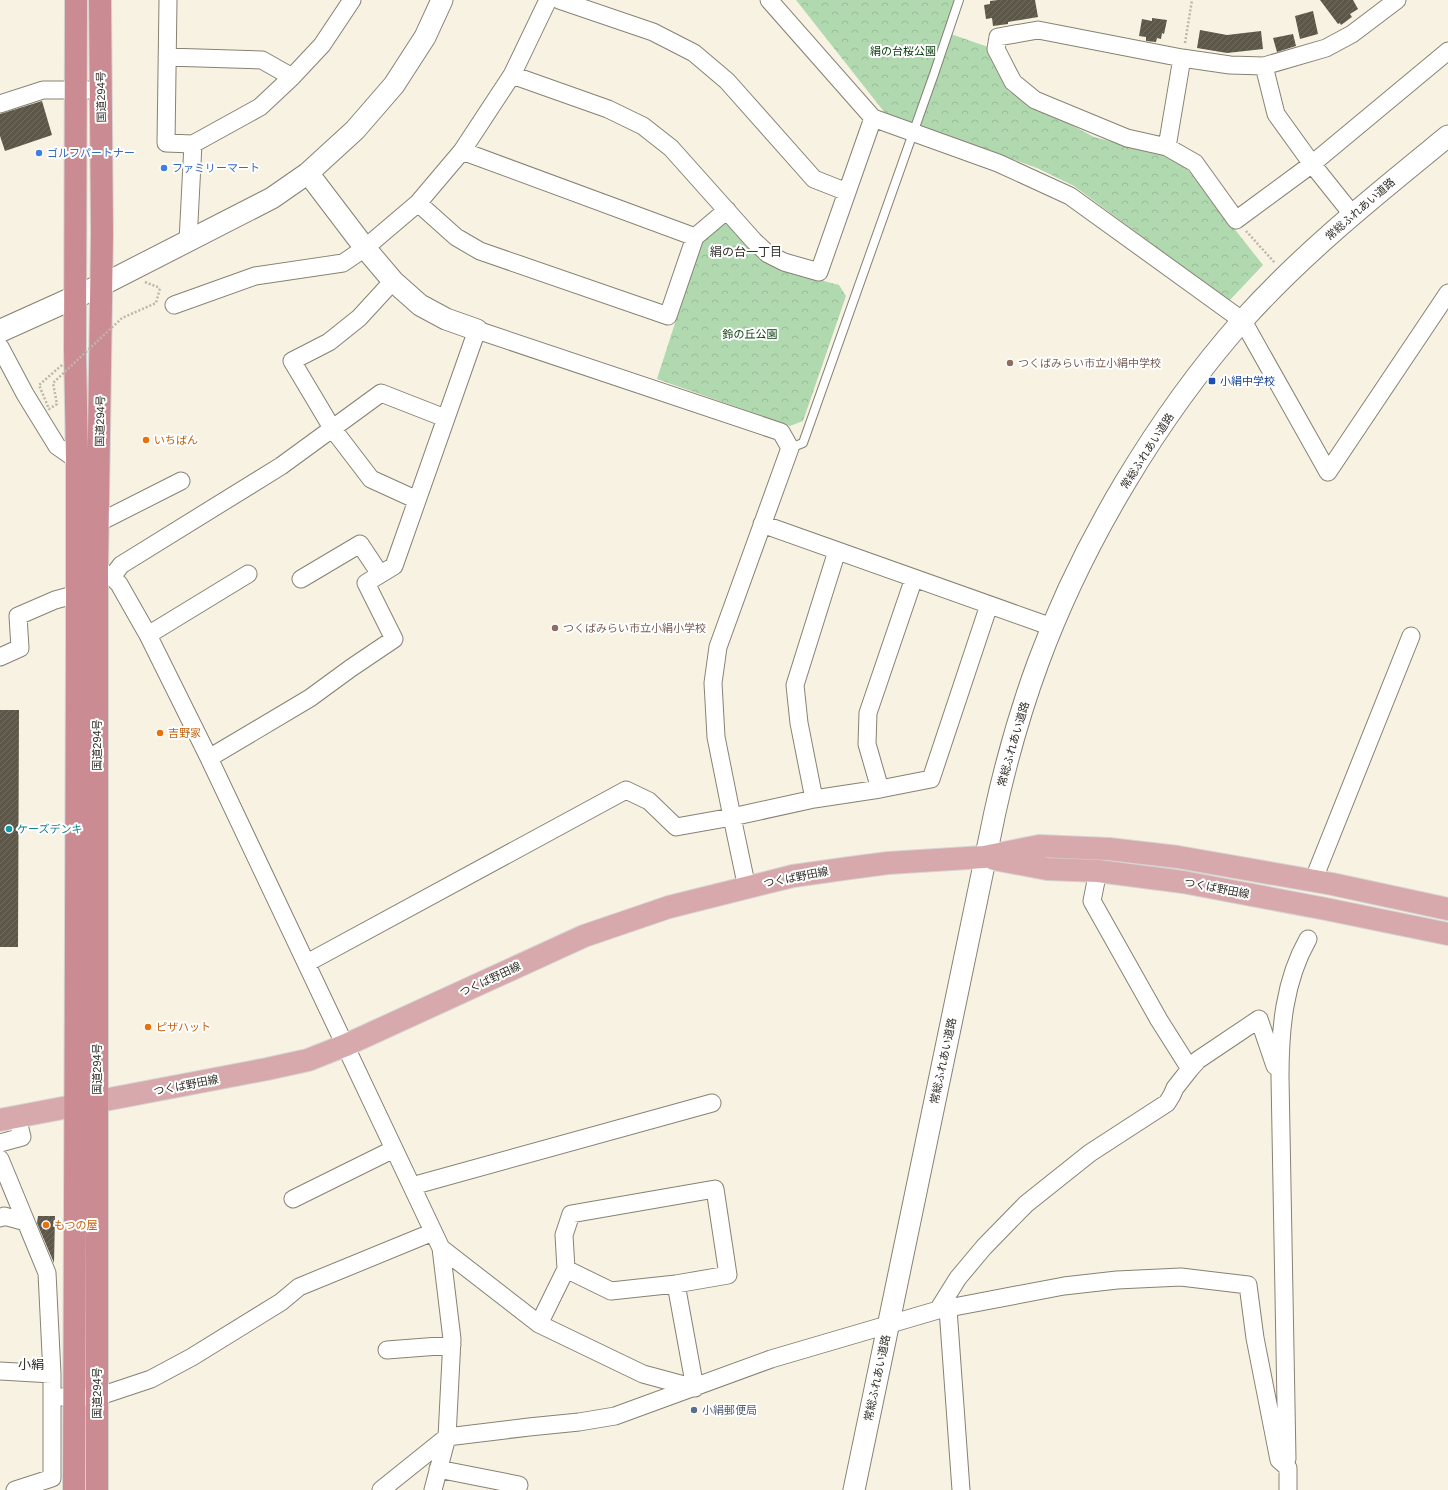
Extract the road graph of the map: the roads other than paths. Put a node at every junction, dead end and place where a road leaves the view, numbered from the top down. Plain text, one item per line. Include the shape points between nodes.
1 (76, 0) edge
2 (100, 0) edge
3 (168, 0) edge
4 (351, 0) edge
5 (442, 0) edge
6 (548, 0) edge
7 (559, 0) edge
8 (769, 0) edge
9 (959, 0) edge
10 (1397, 0) edge
11 (1448, 51) edge
12 (167, 58) junction
13 (1182, 58) junction
14 (1264, 66) junction
15 (512, 75) junction
16 (292, 77) junction
17 (101, 90) junction
18 (76, 91) junction
19 (0, 104) edge
20 (873, 118) junction
21 (915, 130) junction
22 (1448, 136) edge
23 (192, 144) junction
24 (1167, 147) junction
25 (462, 151) junction
26 (1312, 164) junction
27 (308, 173) junction
28 (847, 192) junction
29 (418, 203) junction
30 (727, 210) junction
31 (1352, 214) junction
32 (695, 237) junction
33 (188, 241) junction
34 (365, 248) junction
35 (393, 281) junction
36 (102, 285) junction
37 (1448, 293) edge
38 (75, 297) junction
39 (174, 305) dead end
40 (1243, 321) junction
41 (477, 330) junction
42 (0, 331) edge
43 (0, 347) edge
44 (446, 418) junction
45 (332, 428) junction
46 (790, 448) junction
47 (77, 460) junction
48 (181, 481) dead end
49 (417, 500) junction
50 (98, 523) junction
51 (762, 524) junction
52 (837, 551) junction
53 (105, 573) junction
54 (248, 574) dead end
55 (380, 574) junction
56 (914, 578) junction
57 (301, 579) dead end
58 (77, 594) junction
59 (989, 605) junction
60 (1052, 627) junction
61 (148, 635) junction
62 (1411, 636) dead end
63 (0, 658) edge
64 (208, 758) junction
65 (880, 788) junction
66 (814, 799) junction
67 (732, 817) junction
68 (984, 857) junction
69 (1098, 871) junction
70 (1322, 883) junction
71 (748, 888) junction
72 (1448, 909) edge
73 (1448, 934) edge
74 (1308, 939) dead end
75 (306, 963) junction
76 (346, 1046) junction
77 (1190, 1069) junction
78 (1280, 1077) junction
79 (97, 1102) junction
80 (712, 1103) dead end
81 (74, 1106) junction
82 (8, 1119) edge
83 (0, 1143) edge
84 (394, 1149) junction
85 (0, 1159) edge
86 (412, 1186) junction
87 (293, 1199) dead end
88 (0, 1218) edge
89 (26, 1222) junction
90 (433, 1232) junction
91 (441, 1248) junction
92 (566, 1269) junction
93 (676, 1284) junction
94 (943, 1309) junction
95 (539, 1324) junction
96 (888, 1324) junction
97 (452, 1345) junction
98 (387, 1350) dead end
99 (0, 1371) edge
100 (52, 1374) junction
101 (695, 1388) junction
102 (53, 1397) junction
103 (97, 1397) junction
104 (75, 1398) junction
105 (447, 1437) junction
106 (1288, 1468) junction
107 (438, 1469) junction
108 (518, 1485) dead end
109 (15, 1490) edge
110 (74, 1490) edge
111 (97, 1490) edge
112 (381, 1490) edge
113 (433, 1490) edge
114 (854, 1490) edge
115 (961, 1490) edge
116 (1288, 1490) edge

1 - 18 highway, 国道294号
2 - 17 highway, 国道294号
3 - 12 street
4 - 16 street via 322,45
5 - 27 street via 424,37 394,85 355,130
6 - 15 street
7 - 28 street via 653,32 694,53 727,81 814,179
8 - 20 street
9 - 21 lane
10 - 14 street via 1352,34 1326,48
11 - 26 street
12 - 16 street via 262,60
12 - 23 street via 166,143
13 - 14 street via 1230,65
13 - 24 street
13 - 24 street via 1038,30 998,37 996,49 1013,82 1036,100 1127,138
14 - 26 street via 1276,114
15 - 25 street
15 - 30 street via 608,109 643,126 671,148
16 - 23 street via 260,107
17 - 18 street
17 - 36 highway, 国道294号
18 - 19 street via 43,90
18 - 38 highway, 国道294号
20 - 21 street
20 - 28 street
21 - 40 street via 998,163 1070,196
21 - 46 lane via 803,442
22 - 31 street, 常総ふれあい道路
23 - 33 street
24 - 26 street via 1195,163 1236,220
25 - 29 street
25 - 32 street
26 - 31 street
27 - 33 street via 272,198
27 - 34 street
28 - 30 street via 819,272 784,262 768,254
29 - 32 street via 456,237 480,251 668,316
29 - 34 street
30 - 32 street
31 - 40 street, 常総ふれあい道路
33 - 36 street
34 - 35 street
34 - 39 street via 343,263 255,276
35 - 41 street via 420,305 446,319
35 - 45 street via 353,322 329,342 292,361
36 - 38 main road
36 - 50 highway, 国道294号
37 - 40 street via 1328,472
38 - 42 main road
38 - 47 highway, 国道294号
40 - 60 street, 常総ふれあい道路 via 1182,397 1144,453 1083,560
41 - 44 street
41 - 46 street via 781,432
43 - 47 street via 57,446
44 - 45 street via 381,393
44 - 49 street
45 - 49 street via 371,479
45 - 53 street via 281,466
46 - 51 street
47 - 58 highway, 国道294号
48 - 50 street
49 - 55 street via 394,566
50 - 53 highway, 国道294号
51 - 52 street
51 - 67 street via 718,648 713,682 716,737
52 - 56 street
52 - 66 street via 795,686 799,723
53 - 61 street via 119,584
53 - 79 highway, 国道294号
54 - 61 street
55 - 57 street via 360,544
55 - 64 street via 366,583 394,639 310,698
56 - 59 street
56 - 65 street via 868,714 867,744
58 - 63 street via 55,600 18,616 20,648
58 - 81 highway, 国道294号
59 - 60 street
59 - 65 street via 931,778
60 - 68 street, 常総ふれあい道路 via 1023,707
61 - 64 street
62 - 70 street
64 - 75 street
65 - 66 street
66 - 67 street
67 - 71 street
67 - 75 street via 676,827 649,800 626,790
68 - 69 main road, つくば野田線 via 1034,867
68 - 70 main road, つくば野田線 via 1039,846 1109,849 1178,857
68 - 71 main road, つくば野田線 via 850,868 793,876
68 - 96 street, 常総ふれあい道路
69 - 73 main road, つくば野田線 via 1183,882 1326,908
69 - 77 street via 1092,901 1159,1020
70 - 72 main road, つくば野田線
71 - 76 main road, つくば野田線 via 669,907 584,936
74 - 78 street via 1299,956 1286,997 1280,1038
75 - 76 street
76 - 79 main road, つくば野田線 via 308,1060
76 - 84 street
77 - 78 street via 1198,1060 1259,1020
77 - 94 street via 1167,1102 1090,1153 1026,1204 963,1272
78 - 106 street
79 - 81 main road, つくば野田線
79 - 103 highway, 国道294号
80 - 86 street
81 - 82 main road, つくば野田線
81 - 104 highway, 国道294号
82 - 83 street via 22,1137
84 - 86 street
84 - 87 street
85 - 89 street
86 - 90 street
88 - 89 street via 4,1216
89 - 100 street via 47,1273
90 - 91 street
90 - 103 street via 299,1287 280,1302 192,1357 151,1379
91 - 95 street
91 - 97 street
92 - 93 street via 611,1291
92 - 93 street via 564,1235 571,1214 715,1189 728,1275
92 - 95 street
93 - 101 street
94 - 96 street
94 - 106 street via 1064,1286 1117,1280 1181,1277 1248,1285 1255,1338 1279,1460
94 - 115 street
95 - 101 street via 643,1374
96 - 101 street via 771,1359
96 - 114 street, 常総ふれあい道路
97 - 98 street
97 - 105 street
99 - 100 street
100 - 102 street
101 - 105 street via 615,1416
102 - 104 street
102 - 109 street via 52,1478
103 - 104 street
103 - 111 highway, 国道294号
104 - 110 highway, 国道294号
105 - 107 street
105 - 112 street
106 - 116 street
107 - 108 street
107 - 113 street

